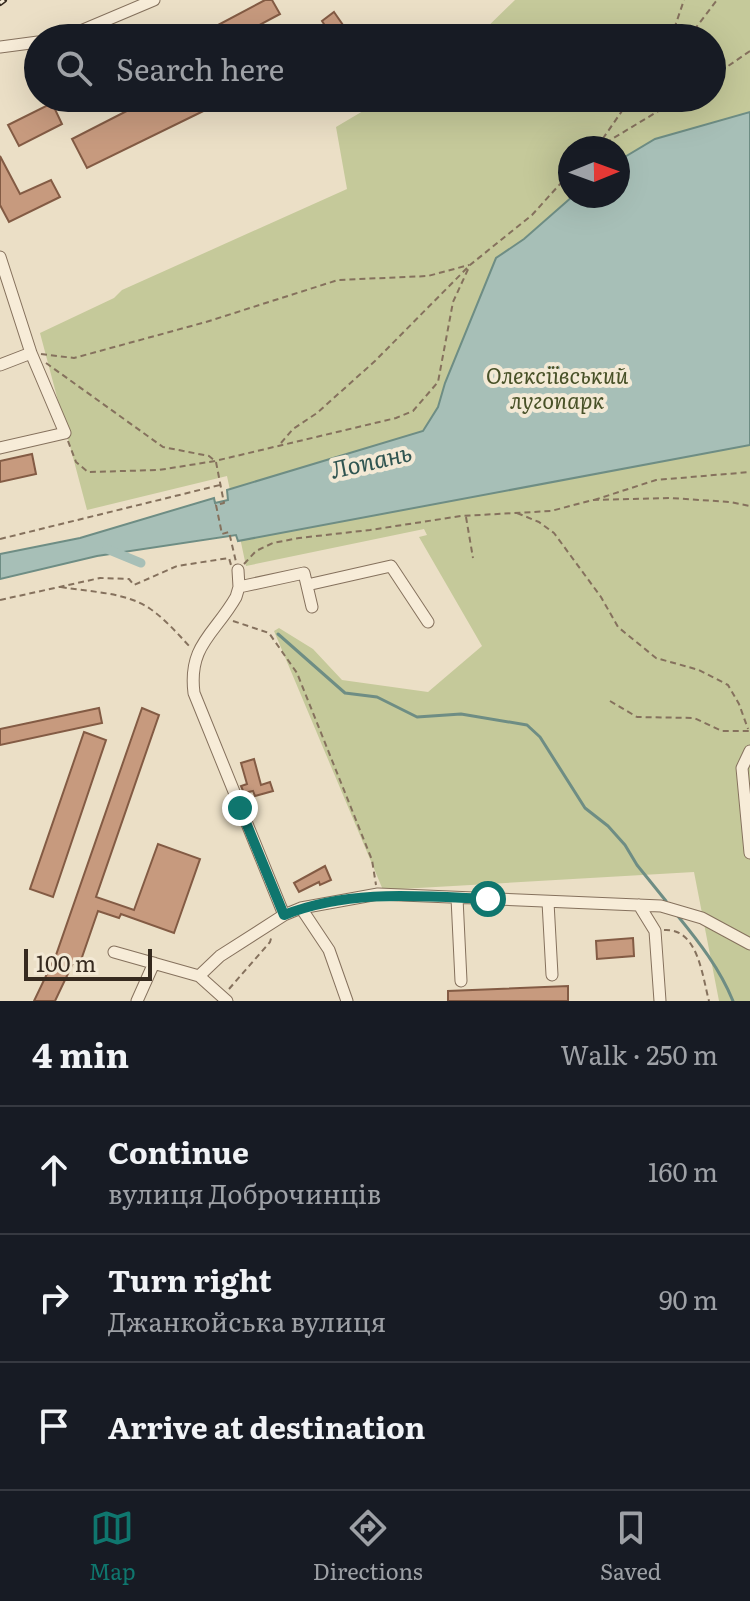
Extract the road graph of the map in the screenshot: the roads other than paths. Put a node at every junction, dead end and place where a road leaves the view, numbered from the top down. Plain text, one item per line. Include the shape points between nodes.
1 (154, 0) edge
2 (97, 24) edge
3 (24, 44) edge
4 (0, 47) edge
5 (0, 257) edge
6 (5, 293) edge
7 (31, 353) junction
8 (0, 365) edge
9 (0, 448) edge
10 (238, 570) road end
11 (307, 585) junction
12 (239, 587) junction
13 (312, 607) dead end
14 (428, 622) dead end
15 (750, 751) edge
16 (750, 853) edge
17 (457, 898) junction
18 (548, 902) junction
19 (639, 905) junction
20 (301, 908) junction
21 (281, 917) junction
22 (750, 944) edge
23 (114, 952) dead end
24 (154, 963) junction
25 (552, 975) dead end
26 (199, 976) junction
27 (461, 981) dead end
28 (228, 996) edge
29 (137, 1001) edge
30 (347, 1001) edge
31 (660, 1001) edge

1 - 2 street
3 - 4 street
5 - 6 street
6 - 7 street
7 - 8 street
7 - 9 street via 65,433
10 - 12 street
11 - 12 street via 304,573
11 - 13 street
11 - 14 street via 391,566
12 - 21 street via 196,654 192,680
15 - 16 street via 742,768
17 - 18 street
17 - 20 street via 378,894
17 - 27 street
18 - 19 street
18 - 25 street
19 - 22 street via 702,918
19 - 31 street via 655,931
20 - 21 street
20 - 30 street via 329,950
21 - 26 street
23 - 24 street
24 - 26 street
24 - 29 street
26 - 28 street

